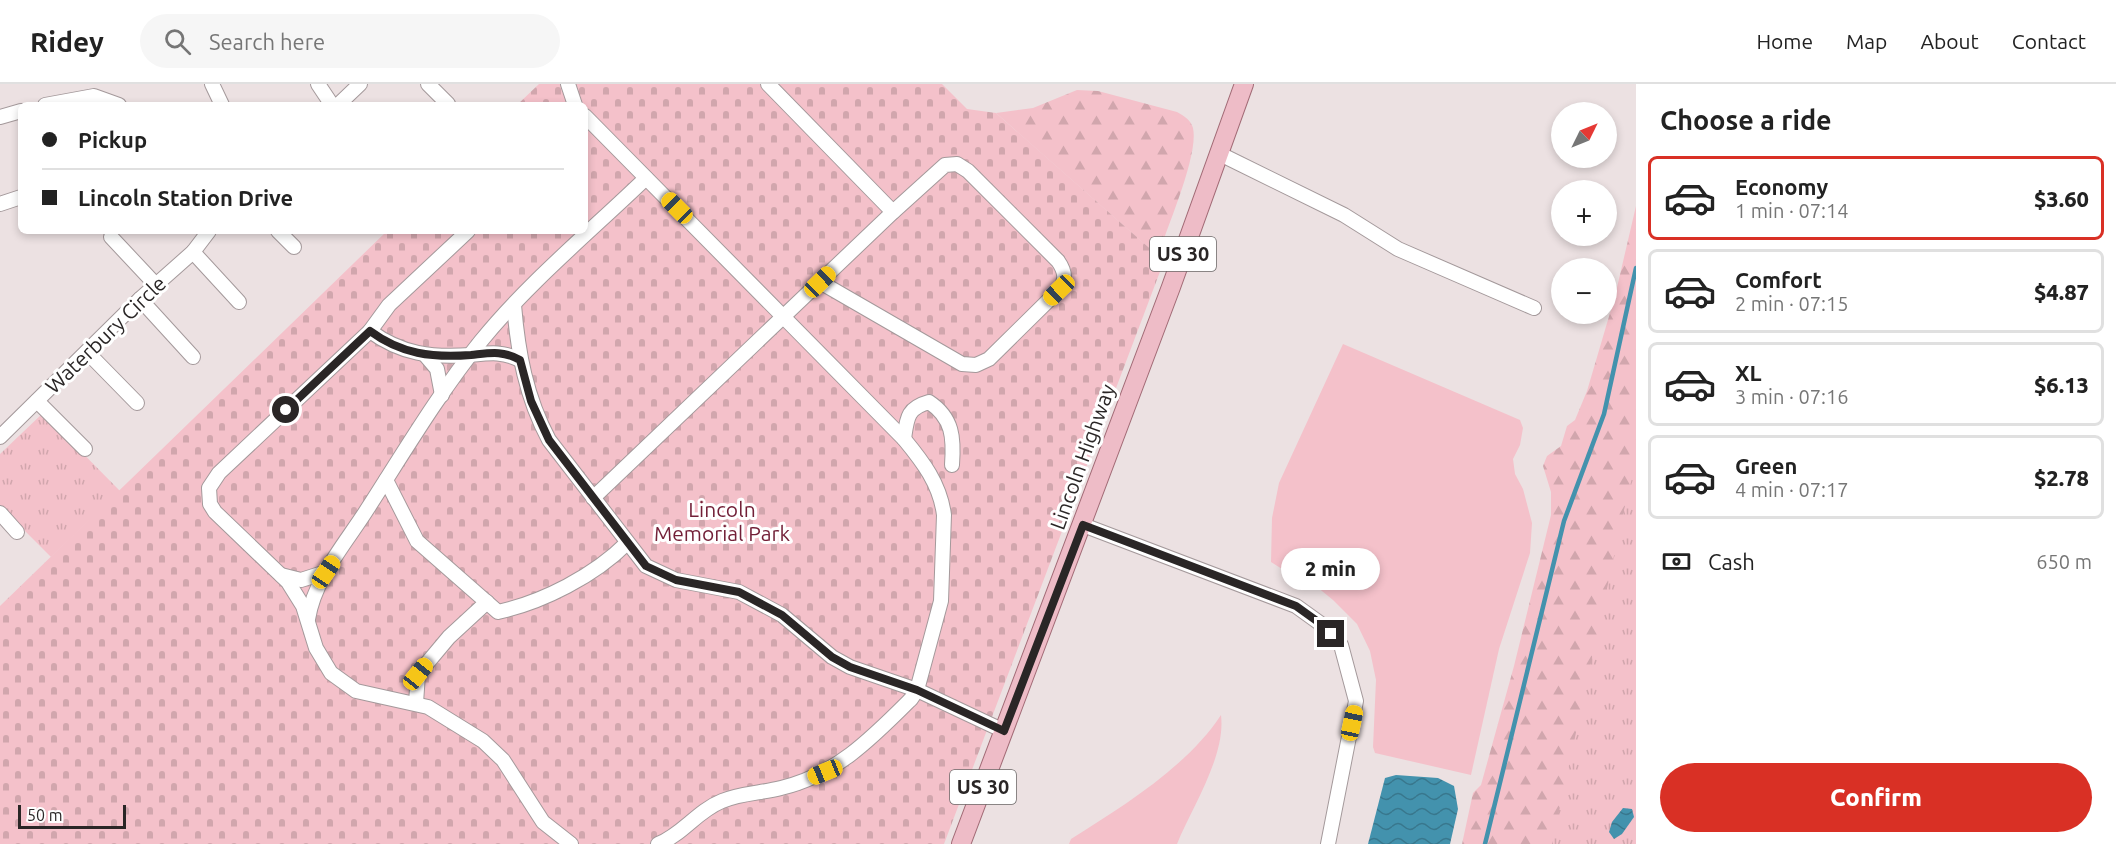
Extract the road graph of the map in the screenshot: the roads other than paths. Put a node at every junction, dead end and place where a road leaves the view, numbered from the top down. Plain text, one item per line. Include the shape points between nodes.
1 (212, 84) edge
2 (318, 84) edge
3 (360, 84) edge
4 (428, 84) edge
5 (568, 84) edge
6 (768, 84) edge
7 (1244, 84) edge
8 (61, 102) edge
9 (111, 102) edge
10 (221, 102) edge
11 (340, 102) edge
12 (342, 102) edge
13 (446, 102) edge
14 (574, 102) edge
15 (18, 112) edge
16 (0, 117) edge
17 (588, 120) edge
18 (1220, 154) junction
19 (646, 178) junction
20 (18, 198) edge
21 (0, 204) edge
22 (892, 212) junction
23 (207, 234) edge
24 (281, 234) edge
25 (465, 234) edge
26 (588, 234) edge
27 (588, 234) edge
28 (111, 237) dead end
29 (294, 247) dead end
30 (193, 252) junction
31 (820, 282) junction
32 (156, 285) junction
33 (140, 299) junction
34 (239, 302) dead end
35 (514, 305) junction
36 (1534, 308) dead end
37 (783, 316) junction
38 (370, 331) junction
39 (87, 352) junction
40 (471, 355) junction
41 (426, 356) junction
42 (193, 357) dead end
43 (520, 360) junction
44 (442, 395) junction
45 (37, 401) junction
46 (137, 403) dead end
47 (0, 437) edge
48 (904, 439) junction
49 (85, 449) dead end
50 (952, 465) dead end
51 (386, 480) junction
52 (593, 498) junction
53 (0, 513) edge
54 (1083, 525) junction
55 (17, 531) dead end
56 (627, 543) junction
57 (326, 572) junction
58 (282, 575) junction
59 (487, 603) junction
60 (308, 621) junction
61 (917, 690) junction
62 (416, 704) junction
63 (1004, 731) junction
64 (571, 844) edge
65 (658, 844) edge
66 (961, 844) edge
67 (1328, 844) edge

1 - 10 street
2 - 11 street
3 - 12 street
4 - 13 street
5 - 14 street
6 - 22 street
7 - 18 main road, Lincoln Highway / US 30
8 - 9 street via 94,96
15 - 16 street
17 - 19 street
18 - 36 street via 1344,215 1398,249
18 - 54 main road, Lincoln Highway / US 30
19 - 26 street
19 - 37 street
20 - 21 street
22 - 31 street
22 - 31 street via 938,169 951,163 963,166 1058,261 1065,280 989,359 969,365
23 - 30 street, Waterbury Circle
24 - 29 street
25 - 38 street via 389,305
27 - 35 street
28 - 32 street
30 - 32 street, Waterbury Circle
30 - 34 street
31 - 37 street
32 - 33 street, Waterbury Circle
33 - 39 street, Waterbury Circle
33 - 42 street
35 - 40 street
35 - 43 street
37 - 48 street
37 - 52 street
38 - 41 street via 393,346
38 - 58 street via 219,473 209,488 215,512
39 - 45 street, Waterbury Circle
39 - 46 street
40 - 41 street
40 - 43 street via 501,352
40 - 44 street
41 - 44 street via 437,369
43 - 52 street via 539,422
44 - 51 street
45 - 47 street, Waterbury Circle
45 - 49 street
48 - 50 street via 907,418 916,406 929,402 942,411 950,425
48 - 61 street via 931,475 944,515 941,601
51 - 57 street
51 - 59 street via 417,541
52 - 56 street
53 - 55 street
54 - 63 main road, Lincoln Highway / US 30
54 - 67 street via 1296,606 1341,645 1356,701
56 - 59 street via 611,559 526,605 498,612
56 - 61 street via 646,566 659,573 739,592 782,615 850,667
57 - 58 street via 302,580
57 - 60 street via 311,604
58 - 60 street via 303,606
59 - 62 street via 448,637 418,674
60 - 62 street via 322,660 343,683 371,695
61 - 63 street
61 - 65 street via 843,763 801,782 722,801
62 - 64 street via 434,711 495,750 543,822
63 - 66 main road, Lincoln Highway / US 30

